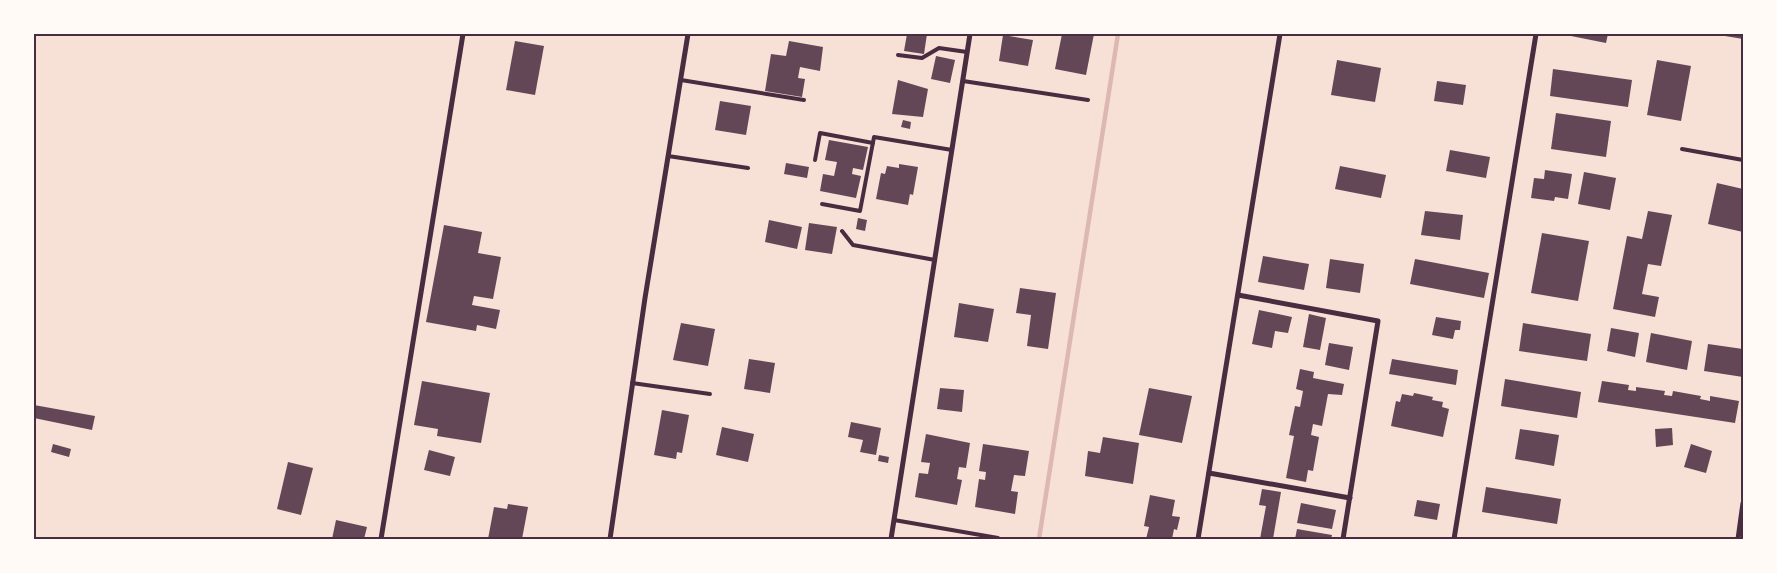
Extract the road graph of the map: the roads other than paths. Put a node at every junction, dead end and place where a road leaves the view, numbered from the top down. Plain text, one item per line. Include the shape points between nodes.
1 (463, 34) edge
2 (688, 34) edge
3 (970, 34) edge
4 (1280, 34) edge
5 (1536, 34) edge
6 (967, 52) junction
7 (898, 55) dead end
8 (681, 80) junction
9 (963, 81) junction
10 (804, 100) dead end
11 (1088, 100) dead end
12 (873, 143) junction
13 (952, 150) junction
14 (1682, 150) dead end
15 (668, 156) junction
16 (815, 160) dead end
17 (1743, 160) edge
18 (748, 168) dead end
19 (822, 204) dead end
20 (842, 231) dead end
21 (935, 260) junction
22 (1238, 295) junction
23 (632, 383) junction
24 (710, 394) dead end
25 (1209, 473) junction
26 (1350, 498) junction
27 (1743, 503) edge
28 (894, 520) junction
29 (998, 538) dead end
30 (381, 539) edge
31 (610, 539) edge
32 (891, 539) edge
33 (1198, 539) edge
34 (1343, 539) edge
35 (1454, 539) edge
36 (1738, 539) edge

1 - 30 street
2 - 8 street
3 - 6 street
4 - 22 street
5 - 35 street
6 - 7 lane via 939,48 922,58
6 - 9 street
8 - 10 lane
8 - 15 street
9 - 11 lane
9 - 13 street
12 - 13 lane via 874,137
12 - 16 lane via 820,134
12 - 19 lane via 860,211
13 - 21 street
14 - 17 lane
15 - 18 lane
15 - 23 street
20 - 21 lane via 853,245
21 - 28 street
22 - 25 street
22 - 26 street via 1378,321
23 - 24 lane
23 - 31 street
25 - 26 street
25 - 33 street
26 - 34 street
27 - 36 street
28 - 29 lane
28 - 32 street

